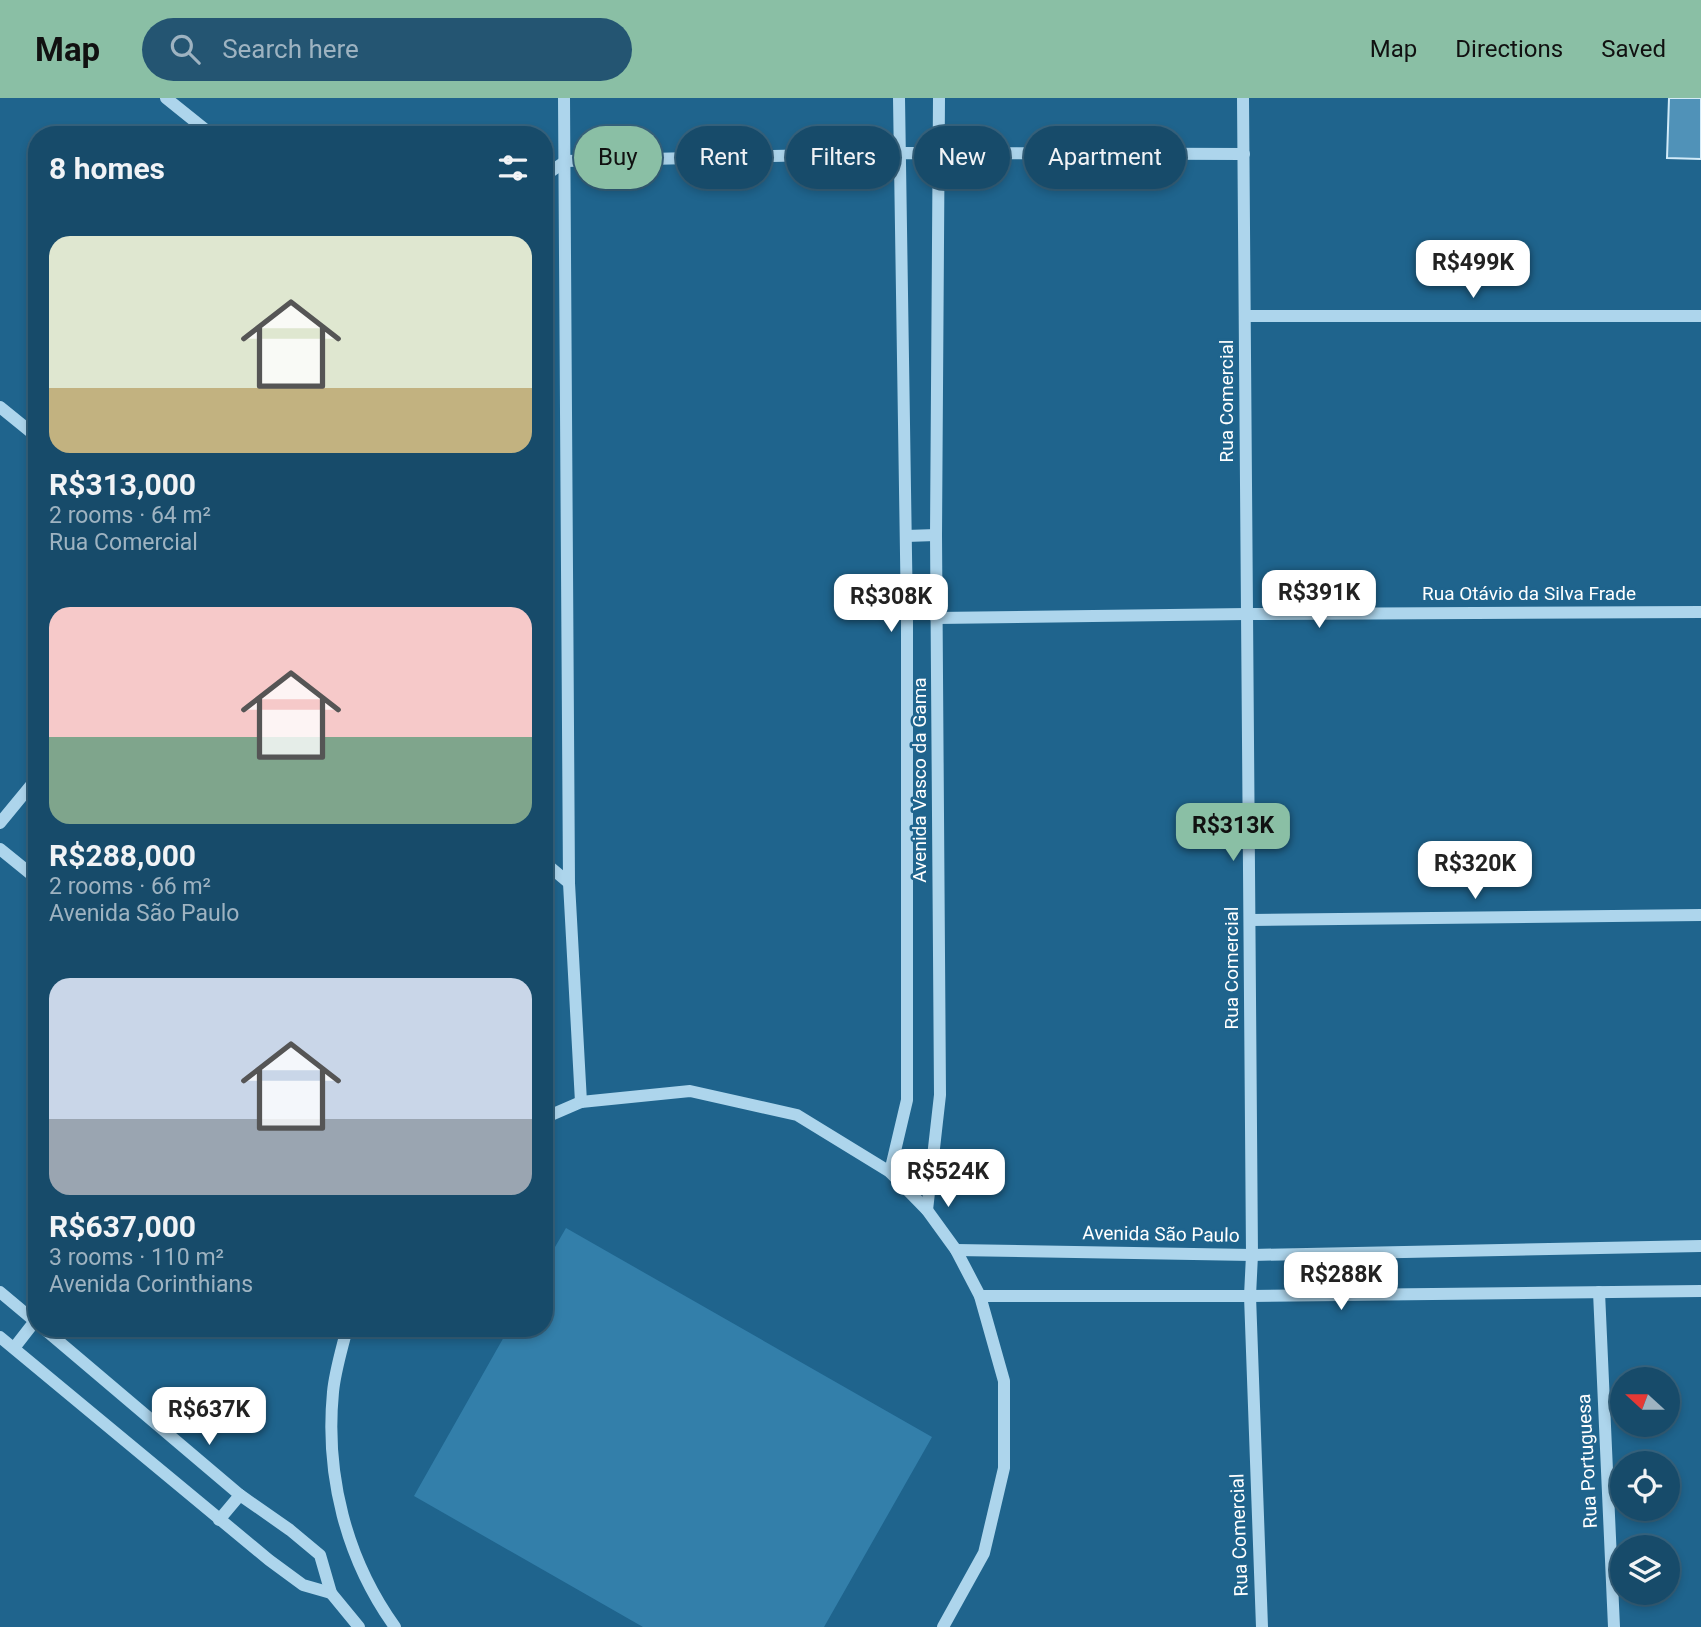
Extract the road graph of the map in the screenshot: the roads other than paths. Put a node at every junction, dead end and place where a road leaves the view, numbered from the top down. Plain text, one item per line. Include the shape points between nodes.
1 (166, 98) edge
2 (564, 98) edge
3 (899, 98) edge
4 (939, 98) edge
5 (1244, 98) edge
6 (201, 126) edge
7 (900, 126) edge
8 (940, 126) edge
9 (900, 153) joint
10 (914, 153) edge
11 (1010, 154) edge
12 (1244, 154) junction
13 (786, 156) edge
14 (566, 161) junction
15 (553, 170) edge
16 (940, 189) edge
17 (1245, 316) junction
18 (1701, 316) edge
19 (0, 407) edge
20 (28, 430) edge
21 (936, 535) junction
22 (906, 536) junction
23 (1701, 612) edge
24 (1247, 614) junction
25 (936, 618) junction
26 (28, 789) edge
27 (0, 823) edge
28 (0, 849) edge
29 (553, 870) edge
30 (28, 872) edge
31 (569, 883) junction
32 (1701, 915) edge
33 (1250, 920) junction
34 (581, 1102) junction
35 (553, 1114) edge
36 (890, 1172) junction
37 (928, 1210) junction
38 (1701, 1246) edge
39 (956, 1250) junction
40 (1252, 1255) junction
41 (1701, 1291) edge
42 (0, 1292) edge
43 (1599, 1292) junction
44 (980, 1296) junction
45 (1251, 1296) junction
46 (28, 1316) edge
47 (28, 1334) edge
48 (0, 1336) edge
49 (53, 1337) edge
50 (345, 1337) edge
51 (14, 1348) junction
52 (240, 1495) junction
53 (219, 1520) junction
54 (331, 1593) junction
55 (359, 1627) edge
56 (395, 1627) edge
57 (943, 1627) edge
58 (1262, 1627) edge
59 (1614, 1627) edge

1 - 6 street
2 - 14 street
3 - 7 street, Avenida Vasco da Gama
4 - 8 street, Avenida Vasco da Gama
5 - 12 street, Rua Comercial
9 - 10 street
9 - 22 street, Avenida Vasco da Gama
11 - 12 street
12 - 17 street, Rua Comercial
13 - 14 street
14 - 15 street
14 - 31 street
16 - 21 street, Avenida Vasco da Gama
17 - 18 street
17 - 24 street, Rua Comercial
19 - 20 street
21 - 22 street
21 - 25 street, Avenida Vasco da Gama
22 - 36 street, Avenida Vasco da Gama via 907,1100
23 - 24 street, Rua Otávio da Silva Frade
24 - 25 street, Rua Otávio da Silva Frade
24 - 33 street, Rua Comercial
25 - 37 street, Avenida Vasco da Gama via 940,1096
26 - 27 street
28 - 30 street
29 - 31 street
31 - 34 street
32 - 33 street
33 - 40 street, Rua Comercial
34 - 35 street
34 - 36 street via 690,1091 797,1115
36 - 37 street
37 - 39 street
38 - 40 street, Avenida São Paulo
39 - 40 street, Avenida São Paulo
39 - 44 street
40 - 45 street, Rua Comercial
41 - 43 street
42 - 46 street
43 - 45 street
43 - 59 street, Rua Portuguesa
44 - 45 street
44 - 57 street via 1004,1381 1004,1468 984,1553
45 - 58 street, Rua Comercial
47 - 51 street
48 - 51 street
49 - 52 street
50 - 56 street via 333,1391 332,1463 346,1534 375,1600
51 - 53 street
52 - 53 street
52 - 54 street via 320,1555
53 - 54 street via 303,1585
54 - 55 street

